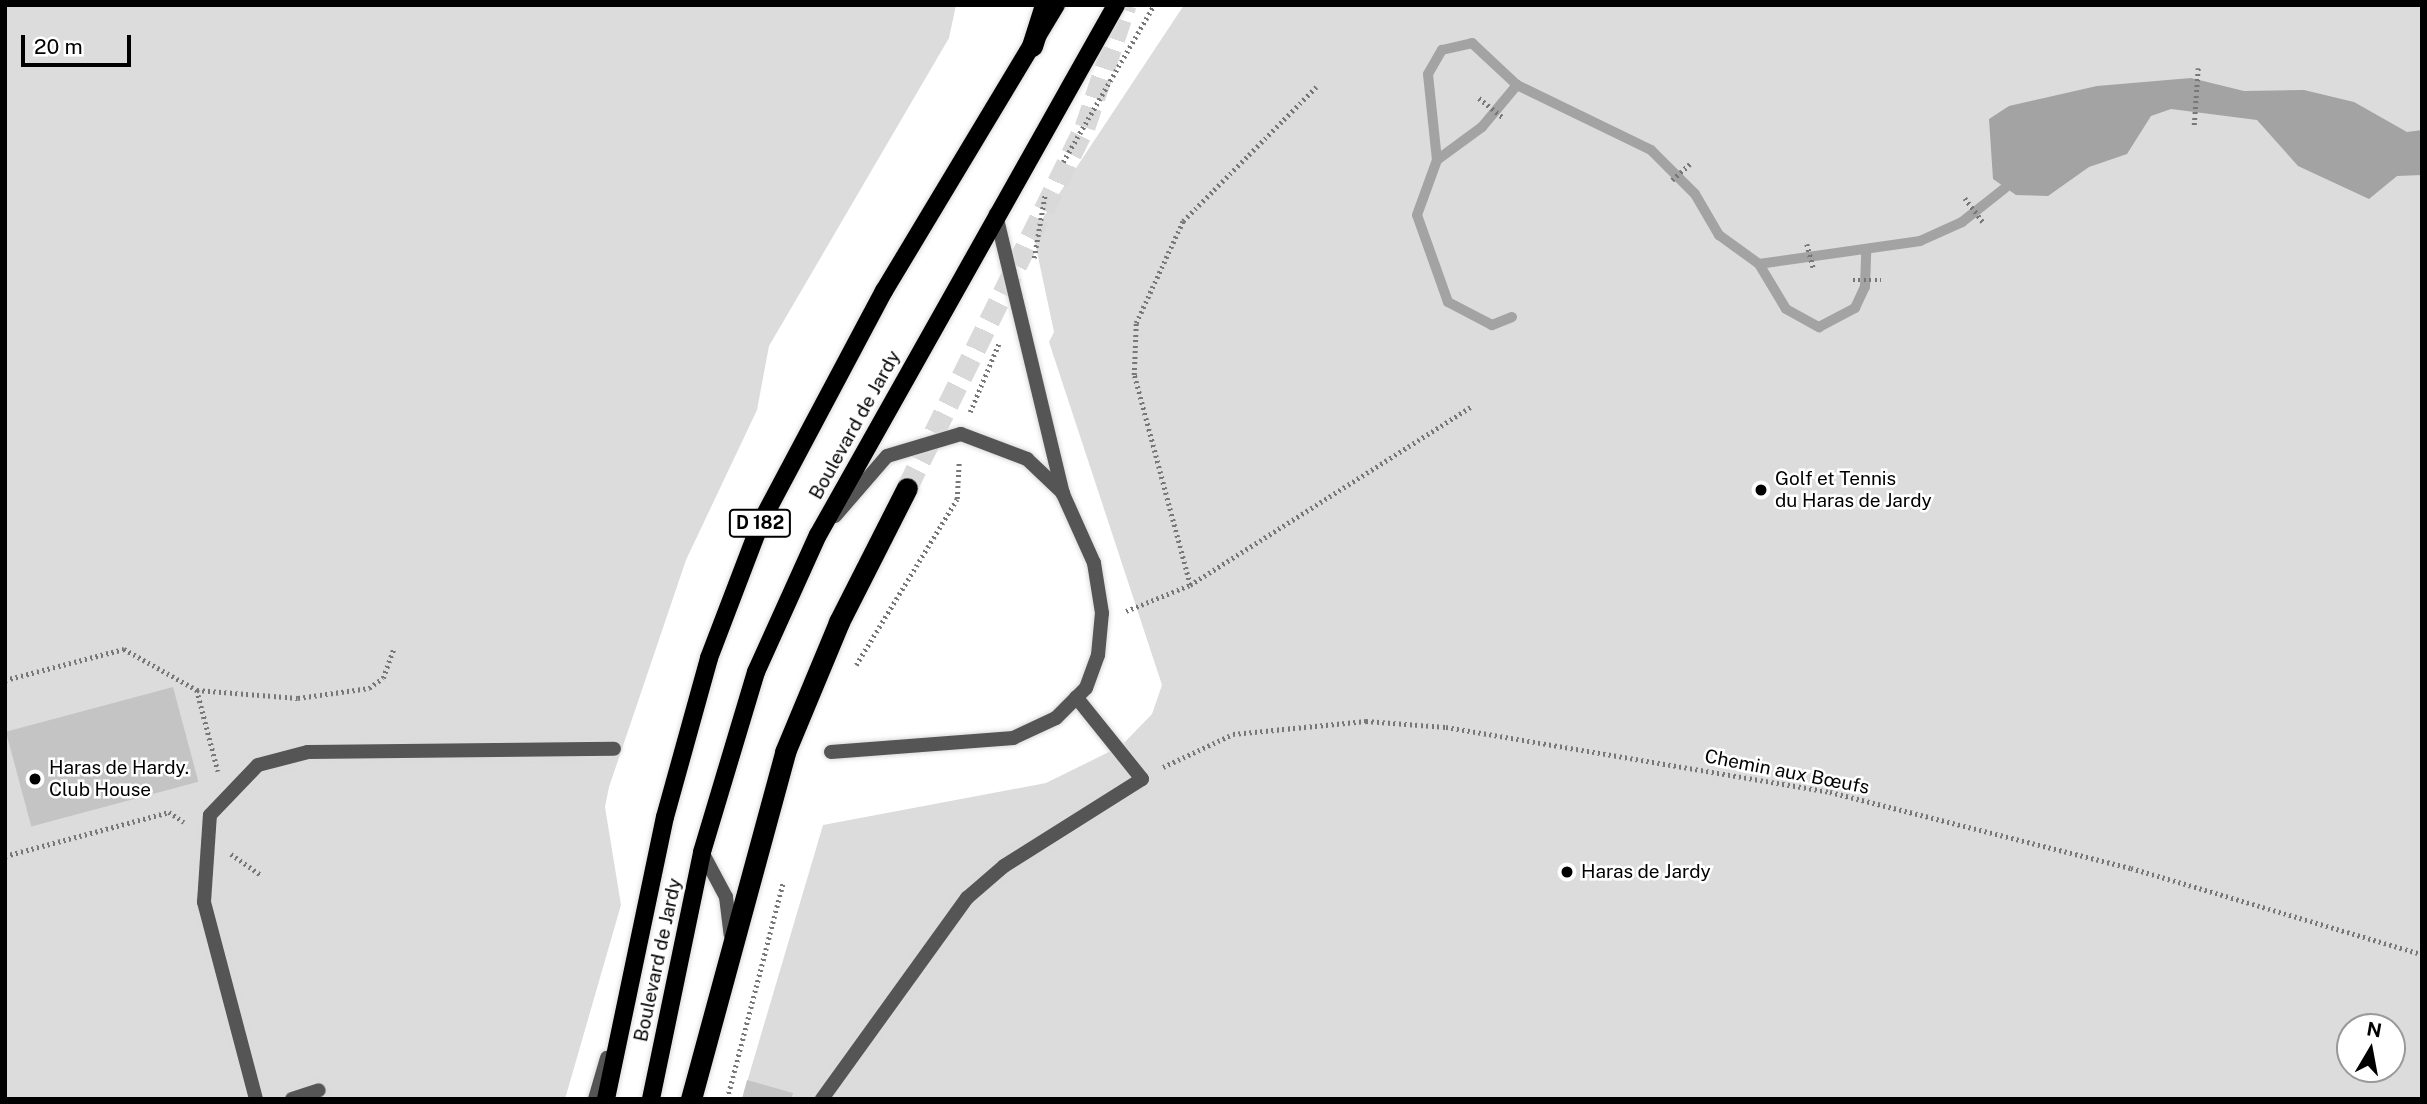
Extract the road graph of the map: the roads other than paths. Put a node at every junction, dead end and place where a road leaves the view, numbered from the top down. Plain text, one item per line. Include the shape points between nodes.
1 (1045, 5) edge
2 (1056, 5) edge
3 (1116, 5) edge
4 (1032, 47) junction
5 (996, 214) junction
6 (906, 488) tunnel mouth
7 (1063, 494) junction
8 (818, 535) junction
9 (1076, 697) junction
10 (614, 749) dead end
11 (831, 752) dead end
12 (702, 852) junction
13 (731, 947) junction
14 (630, 983) junction
15 (319, 1090) dead end
16 (256, 1099) edge
17 (292, 1099) edge
18 (595, 1099) edge
19 (606, 1099) edge
20 (650, 1099) edge
21 (691, 1099) edge
22 (822, 1099) edge

1 - 4 highway
2 - 4 main road, Boulevard de Jardy / D 182
3 - 5 main road, Boulevard de Jardy / D 182
4 - 14 main road, Boulevard de Jardy / D 182 via 858,337 761,522 709,658 665,817
5 - 7 lane
5 - 8 main road, Boulevard de Jardy / D 182
6 - 13 highway via 805,699
7 - 8 lane via 1027,459 961,434 921,440 887,456
7 - 9 lane via 1094,562 1102,613 1098,655
8 - 12 main road, Boulevard de Jardy / D 182 via 755,672
9 - 11 lane via 1056,718 1013,738
9 - 22 lane via 1142,779 1004,866 967,898
10 - 16 lane via 308,752 258,765 209,815 204,902
12 - 13 lane via 726,897
12 - 20 main road, Boulevard de Jardy / D 182
13 - 21 highway
14 - 18 lane
14 - 19 main road, Boulevard de Jardy / D 182
15 - 17 lane

